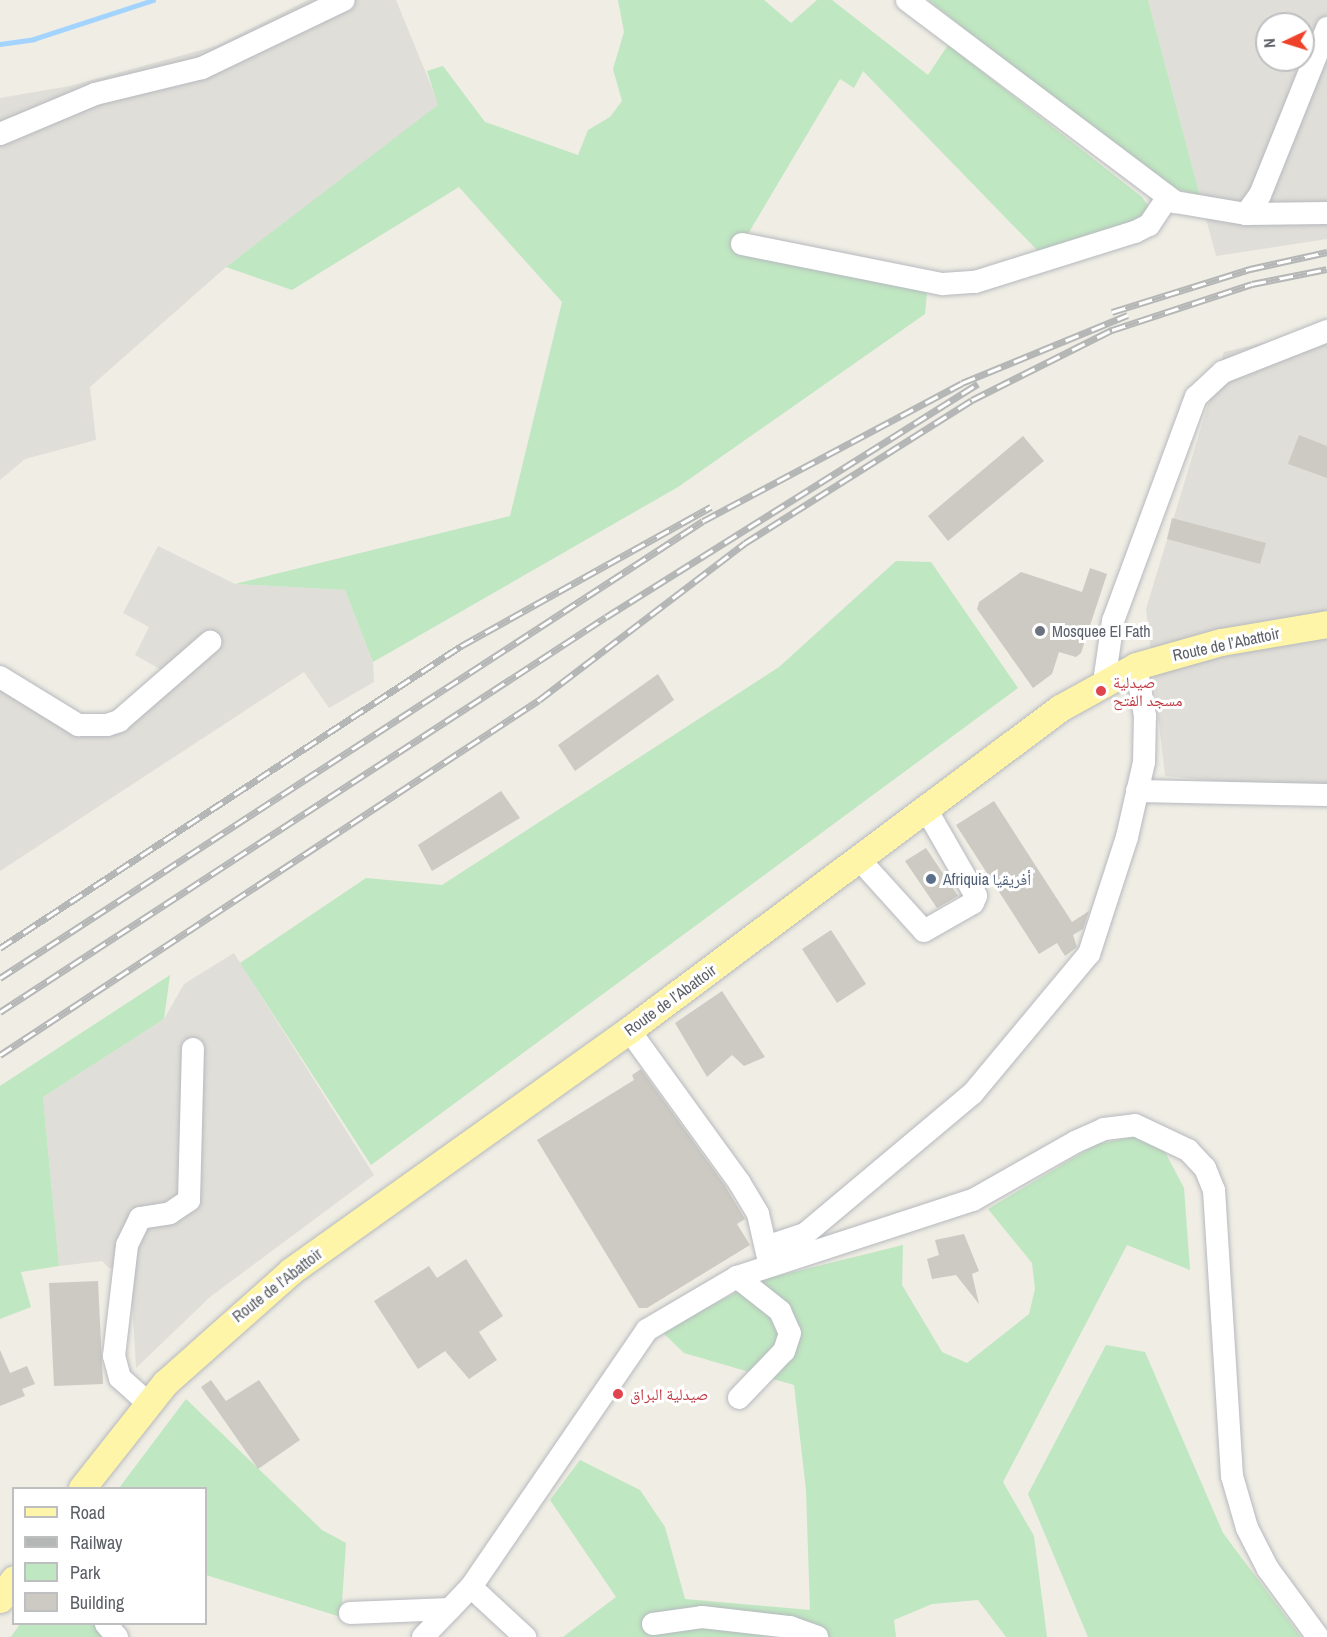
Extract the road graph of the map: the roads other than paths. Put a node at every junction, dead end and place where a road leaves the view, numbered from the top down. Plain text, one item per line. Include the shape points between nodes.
1 (345, 0) edge
2 (906, 0) edge
3 (1327, 28) edge
4 (0, 134) edge
5 (1167, 198) junction
6 (1325, 208) edge
7 (1246, 214) junction
8 (742, 244) dead end
9 (1327, 330) edge
10 (1327, 624) edge
11 (210, 642) dead end
12 (1136, 666) junction
13 (0, 677) edge
14 (1104, 682) junction
15 (1137, 791) junction
16 (1327, 795) edge
17 (926, 809) junction
18 (858, 858) junction
19 (629, 1030) junction
20 (193, 1049) dead end
21 (767, 1255) junction
22 (737, 1276) junction
23 (739, 1398) dead end
24 (148, 1404) junction
25 (83, 1487) edge
26 (471, 1587) junction
27 (450, 1609) junction
28 (350, 1613) dead end
29 (652, 1624) dead end
30 (108, 1625) edge
31 (117, 1637) edge
32 (423, 1637) edge
33 (525, 1637) edge
34 (817, 1637) edge
35 (1318, 1637) edge

1 - 4 street via 202,68 95,94
2 - 5 street
3 - 7 street via 1260,195
5 - 7 street via 1197,209
5 - 8 street via 1149,225 1135,232 975,282 943,284
6 - 7 street
9 - 14 street via 1223,372 1196,397 1113,621
10 - 12 main road, Route de l’Abattoir via 1221,642
11 - 13 street via 119,721 107,725 78,725
12 - 14 main road, Route de l’Abattoir
12 - 15 street via 1147,737
14 - 17 main road, Route de l’Abattoir via 1060,708
15 - 16 street
15 - 21 street via 1101,923 1089,954 1067,985 973,1093 805,1234
17 - 18 main road, Route de l’Abattoir
17 - 18 street via 976,896 973,903 924,931
18 - 19 main road, Route de l’Abattoir
19 - 21 street via 739,1182 758,1214
19 - 24 main road, Route de l’Abattoir via 291,1271 210,1338
20 - 24 street via 189,1200 170,1213 140,1218 127,1245 114,1356 120,1378
21 - 22 street
21 - 35 street via 973,1200 1104,1129 1135,1125 1188,1150 1214,1190 1232,1476 1247,1528 1268,1569
22 - 23 street via 780,1311 790,1333 784,1351
22 - 26 street via 670,1313 633,1344
24 - 25 main road, Route de l’Abattoir
26 - 27 street
26 - 33 street
27 - 28 street
27 - 32 street
29 - 34 street via 702,1617 790,1627
30 - 31 street

